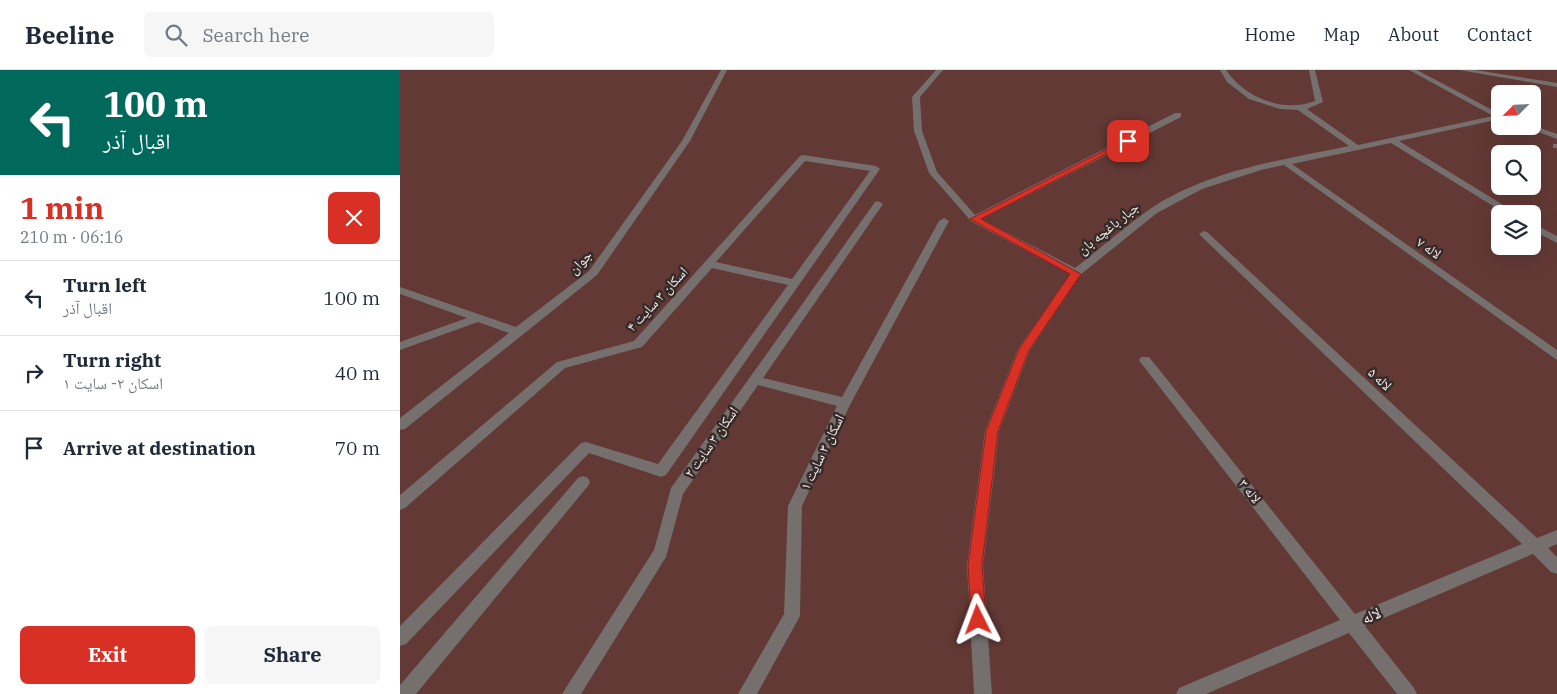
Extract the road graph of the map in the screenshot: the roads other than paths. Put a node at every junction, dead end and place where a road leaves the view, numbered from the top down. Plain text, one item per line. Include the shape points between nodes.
1 (724, 70) edge
2 (940, 70) edge
3 (1223, 70) edge
4 (1312, 70) edge
5 (1412, 70) edge
6 (1462, 70) edge
7 (1491, 72) edge
8 (1557, 85) edge
9 (1299, 107) junction
10 (1491, 112) edge
11 (1178, 116) dead end
12 (1491, 119) edge
13 (1541, 131) edge
14 (1557, 137) edge
15 (1394, 141) junction
16 (1357, 148) junction
17 (1286, 163) junction
18 (878, 204) dead end
19 (1498, 205) edge
20 (974, 219) junction
21 (944, 221) dead end
22 (1541, 231) edge
23 (1204, 234) dead end
24 (1557, 240) edge
25 (709, 264) junction
26 (1076, 274) junction
27 (795, 283) junction
28 (400, 290) edge
29 (478, 318) junction
30 (517, 332) junction
31 (400, 346) edge
32 (1557, 356) edge
33 (1146, 360) dead end
34 (754, 380) junction
35 (846, 403) junction
36 (400, 425) edge
37 (583, 482) dead end
38 (400, 504) edge
39 (1557, 536) edge
40 (1535, 546) junction
41 (1557, 567) edge
42 (1354, 622) junction
43 (400, 638) edge
44 (404, 694) edge
45 (571, 694) edge
46 (747, 694) edge
47 (983, 694) edge
48 (1185, 694) edge
49 (1408, 694) edge

1 - 30 street, جوان via 686,141 593,273
2 - 20 street via 916,97 918,131 933,174
3 - 9 street via 1236,88 1258,100
4 - 9 street via 1319,102
5 - 10 street
6 - 7 street
7 - 8 street
9 - 16 street
11 - 20 street
12 - 15 street, جبار باغچه بان
13 - 14 street
15 - 16 street, جبار باغچه بان
15 - 19 street
16 - 17 street, جبار باغچه بان
17 - 26 street, جبار باغچه بان via 1199,187 1154,210
17 - 32 street, لاله ۷
18 - 34 street, اسکان ۳ سایت ۲
20 - 26 street
21 - 35 street, اسکان ۳ سایت ۱
22 - 24 street
23 - 40 street, لاله ۵
25 - 27 street
25 - 27 street, اسکان ۳ سایت ۴ via 803,158 876,169
25 - 38 street, اسکان ۳ سایت ۴ via 638,344 561,365
26 - 47 street, جبار باغچه بان via 1024,349 992,431 975,565
27 - 43 street via 661,471 586,447
28 - 29 street
29 - 30 street
29 - 31 street
30 - 36 street, جوان
33 - 42 street, لاله ۳
34 - 35 street
34 - 45 street, اسکان ۳ سایت ۲ via 676,492 661,552
35 - 46 street, اسکان ۳ سایت ۱ via 795,506 792,616
37 - 44 street
39 - 40 street, لاله
40 - 41 street, لاله ۵
40 - 42 street, لاله
42 - 48 street, لاله
42 - 49 street, لاله ۳

